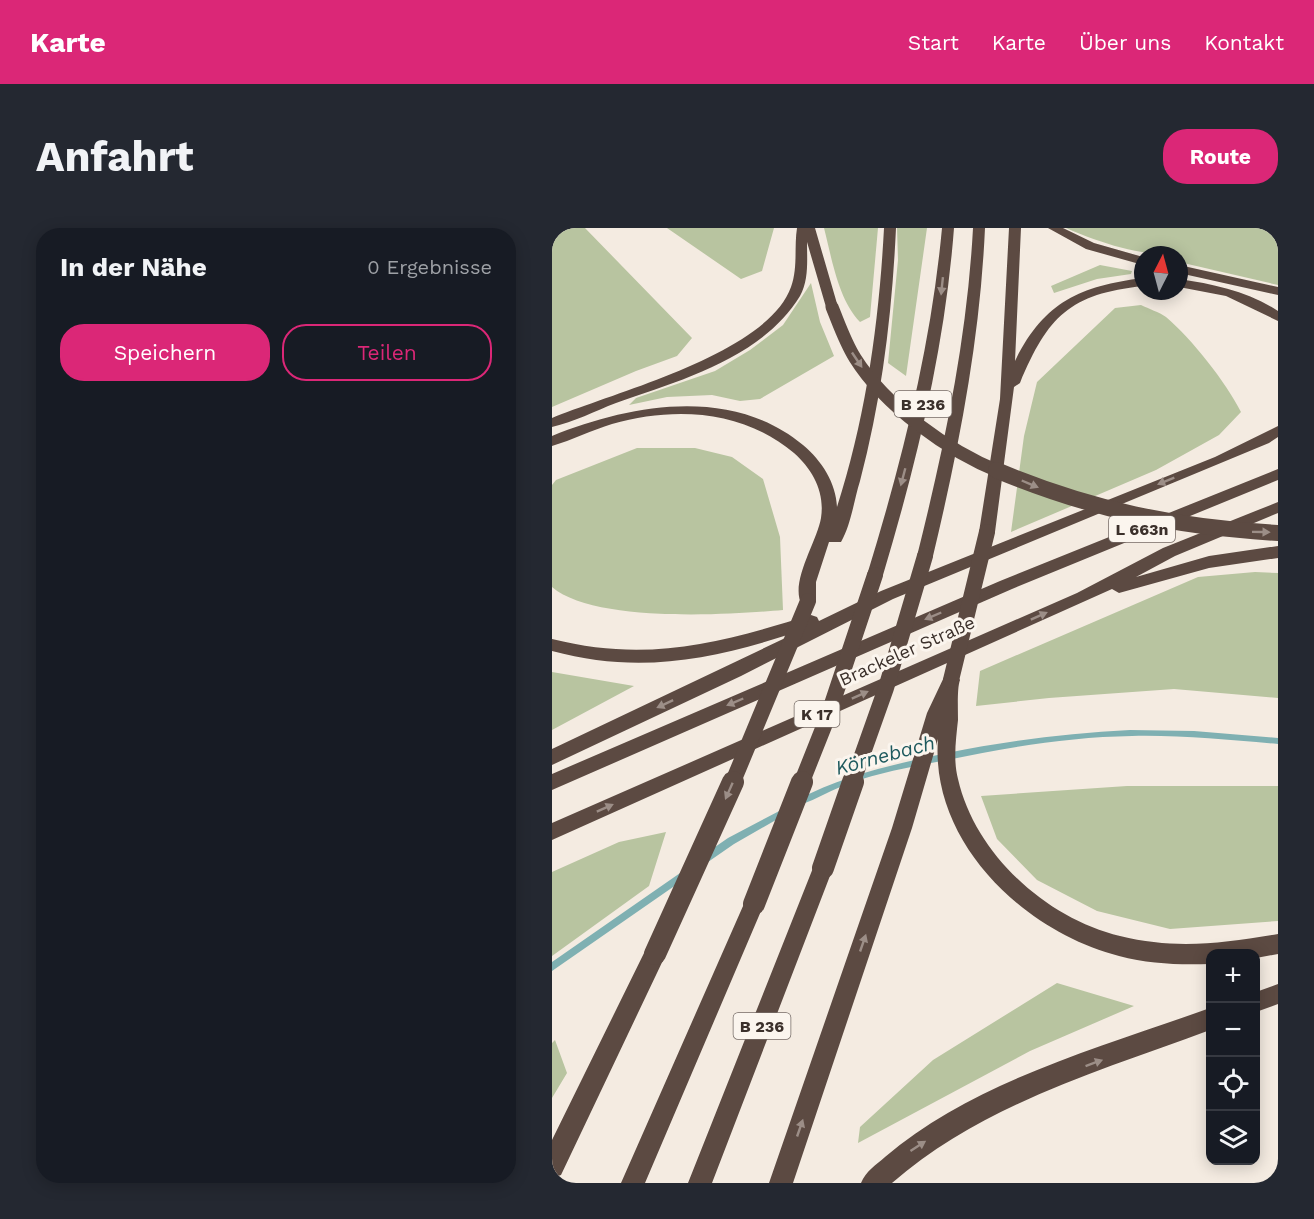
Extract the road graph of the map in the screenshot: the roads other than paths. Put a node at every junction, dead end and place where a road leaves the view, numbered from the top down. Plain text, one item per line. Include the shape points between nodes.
1 (802, 228) edge
2 (809, 228) edge
3 (890, 228) edge
4 (948, 228) edge
5 (979, 228) edge
6 (1015, 228) edge
7 (1054, 228) edge
8 (1134, 258) edge
9 (1188, 271) edge
10 (1134, 283) edge
11 (1188, 284) edge
12 (1278, 291) edge
13 (1278, 316) edge
14 (1007, 399) junction
15 (552, 423) edge
16 (1278, 430) edge
17 (552, 441) edge
18 (1278, 444) edge
19 (1220, 460) junction
20 (1278, 474) edge
21 (1278, 507) edge
22 (1278, 532) edge
23 (1278, 552) edge
24 (1006, 585) joint
25 (887, 595) junction
26 (1083, 597) junction
27 (808, 601) junction
28 (552, 645) edge
29 (951, 680) junction
30 (552, 757) edge
31 (552, 782) edge
32 (552, 832) edge
33 (1278, 944) edge
34 (1247, 949) edge
35 (1206, 954) edge
36 (1278, 994) edge
37 (1260, 1001) edge
38 (1206, 1020) edge
39 (552, 1167) edge
40 (633, 1183) edge
41 (700, 1183) edge
42 (782, 1183) edge
43 (873, 1183) edge

1 - 15 highway via 800,282 794,296 766,327 700,367
2 -> 22 highway, bridge via 831,308 850,351 895,404 953,447 1036,487 1088,504 1194,527
3 - 27 highway via 881,343 865,422 837,531 820,583
4 -> 40 highway, B 236, bridge via 924,399 875,575 828,716 754,904
5 - 41 highway, B 236, bridge via 967,359 925,556 886,688 823,868
6 - 14 highway
7 - 8 highway via 1090,246
9 - 12 highway
10 - 14 highway via 1103,287 1058,309 1041,326
11 - 13 highway via 1233,295
14 - 29 highway, bridge via 987,532
16 - 19 highway
17 - 27 highway via 609,419 669,411 732,416 781,434 814,465 828,492 830,509 808,582
18 - 19 highway
19 -> 25 highway
20 - 24 highway, Brackeler Straße / L 663n
21 - 26 highway, Brackeler Straße / L 663n via 1169,552
23 - 26 highway via 1209,562
24 -> 31 highway, Brackeler Straße / K 17
25 - 28 highway via 758,639 703,650 610,656
25 -> 30 highway
32 -> 26 highway, Brackeler Straße / K 17
27 -> 39 highway, bridge via 746,754
29 - 35 highway via 946,763 954,801 968,832 992,865 1052,918 1090,936 1138,950
42 -> 29 highway via 902,828 936,713
33 - 34 highway
36 - 37 highway
43 -> 38 highway via 897,1160 965,1115

